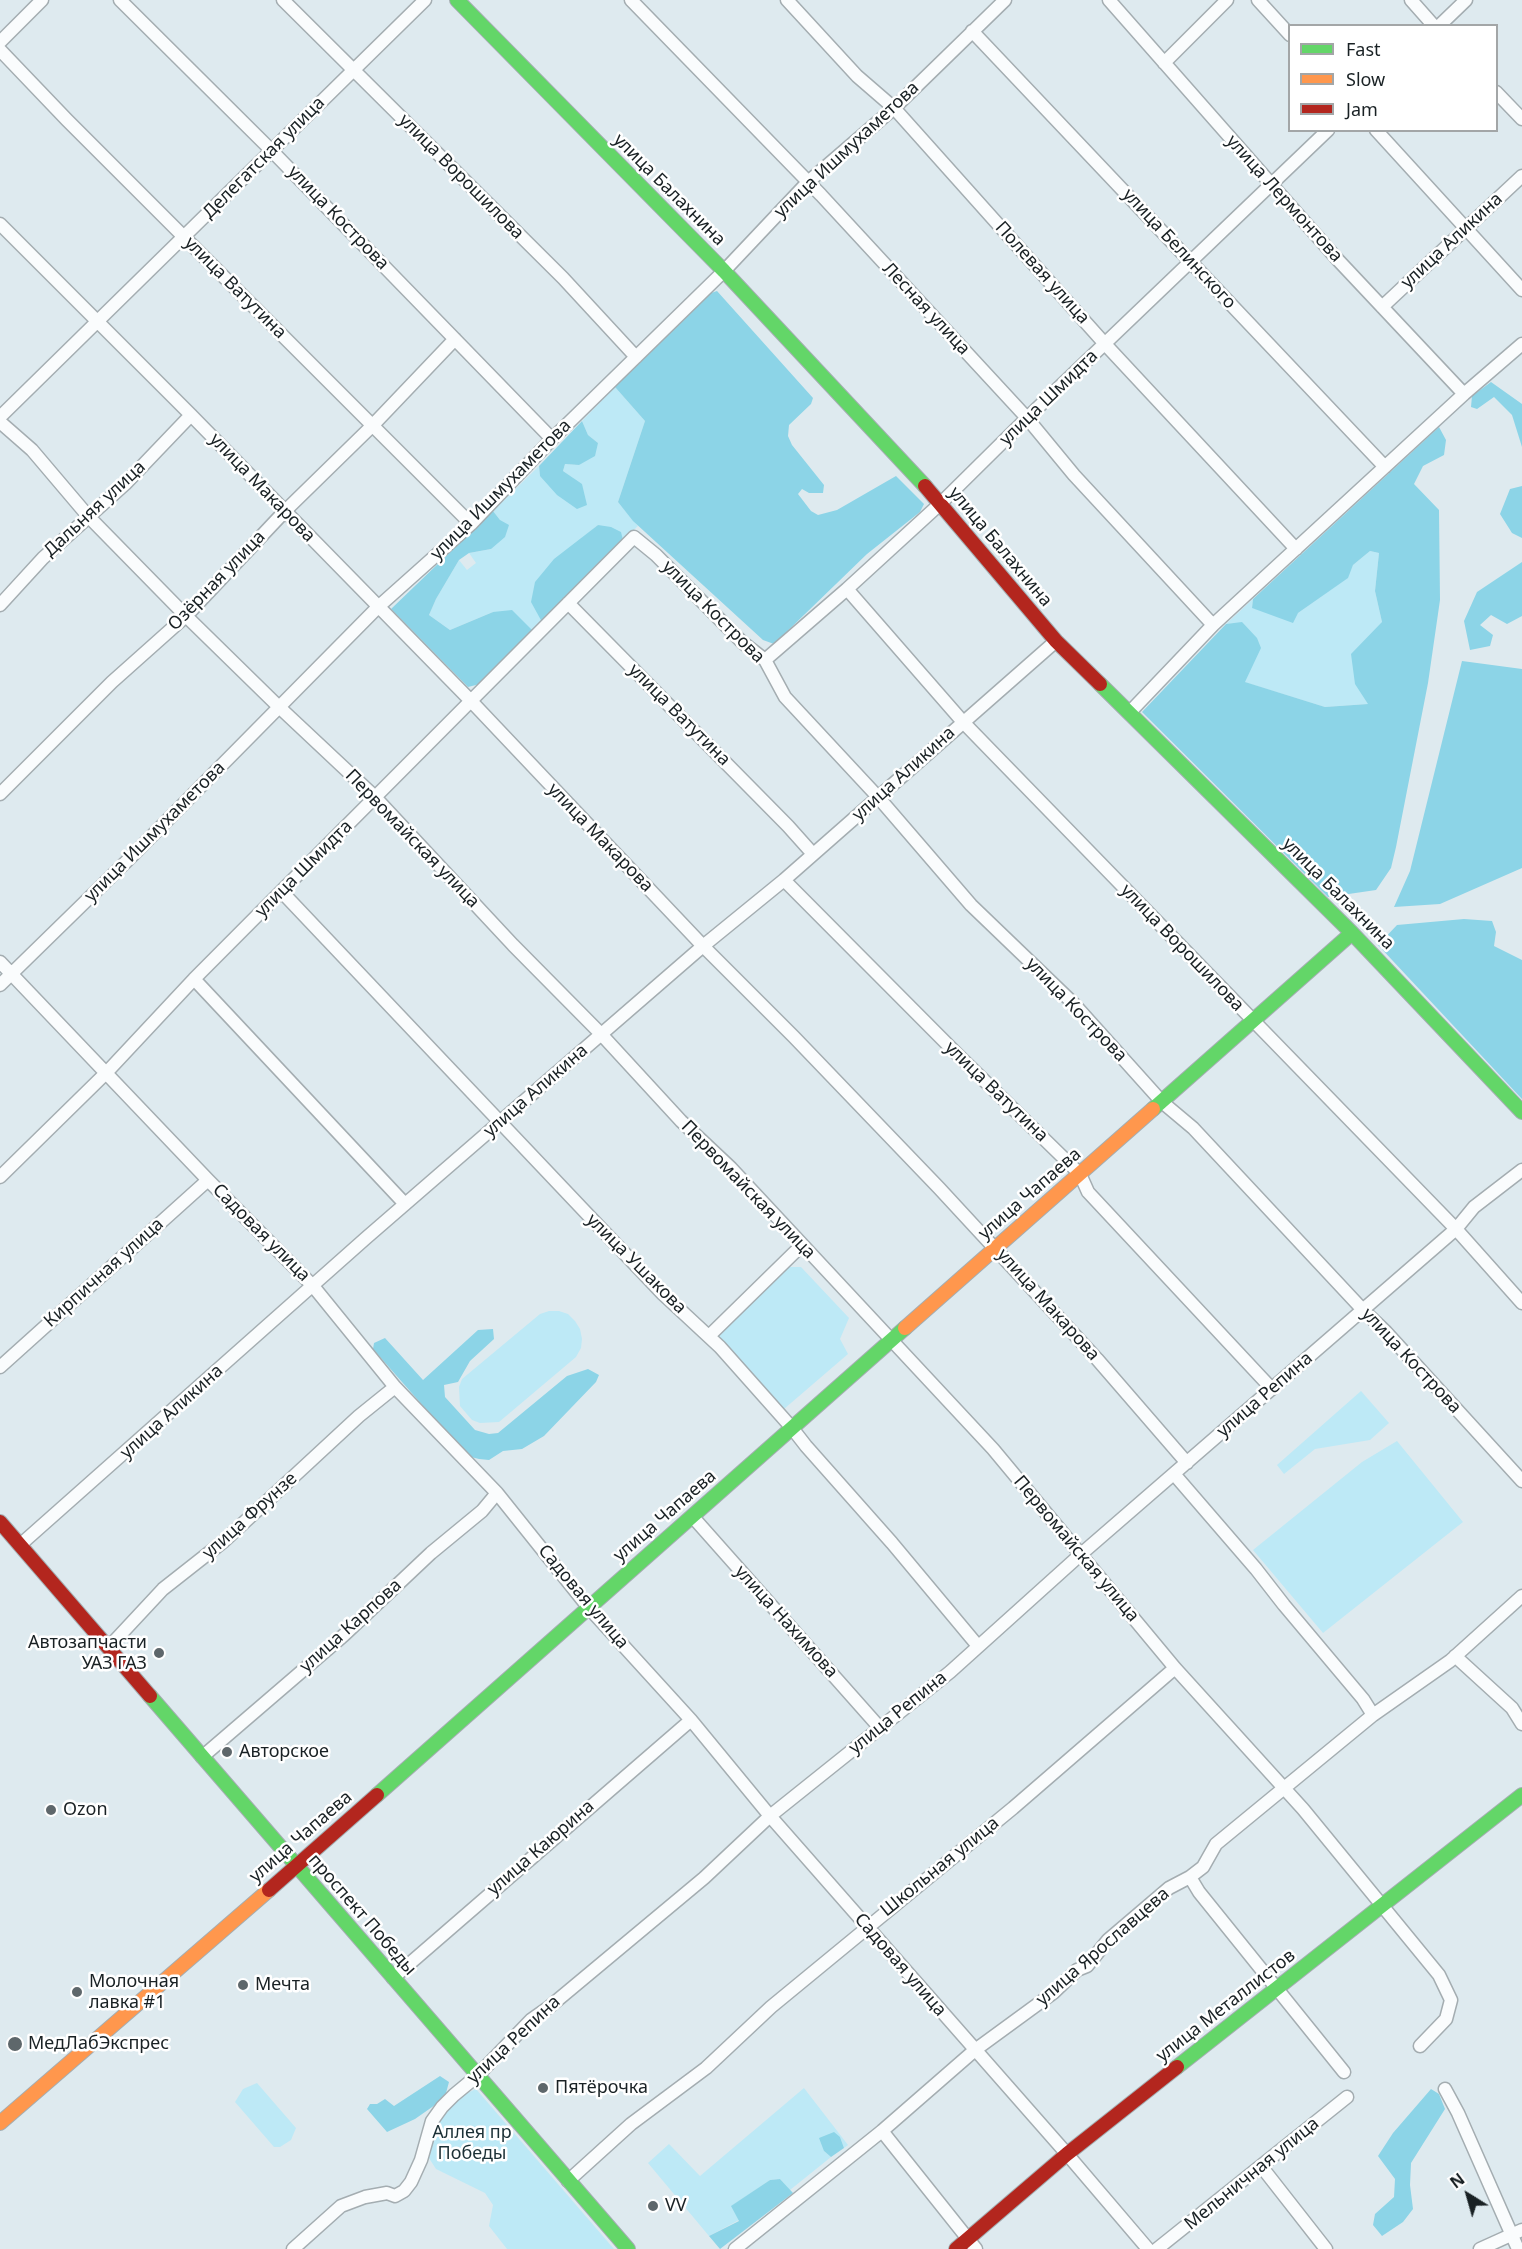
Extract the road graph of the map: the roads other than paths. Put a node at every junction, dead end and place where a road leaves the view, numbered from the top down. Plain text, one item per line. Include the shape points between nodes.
1 (42, 0) edge
2 (120, 0) edge
3 (283, 0) edge
4 (425, 0) edge
5 (457, 0) edge
6 (631, 0) edge
7 (787, 0) edge
8 (1005, 0) edge
9 (1108, 0) edge
10 (1227, 0) edge
11 (1258, 0) edge
12 (1411, 0) edge
13 (1466, 0) edge
14 (1432, 24) edge
15 (1441, 24) edge
16 (972, 31) junction
17 (1288, 33) edge
18 (0, 42) edge
19 (0, 50) edge
20 (1164, 63) junction
21 (353, 70) junction
22 (1498, 93) edge
23 (894, 108) junction
24 (1522, 119) edge
25 (1326, 132) edge
26 (1378, 132) edge
27 (271, 150) junction
28 (1522, 176) edge
29 (808, 182) junction
30 (1271, 184) junction
31 (1, 227) edge
32 (1466, 228) junction
33 (184, 237) junction
34 (1192, 262) junction
35 (724, 271) junction
36 (1522, 290) edge
37 (1382, 307) junction
38 (97, 321) junction
39 (455, 339) junction
40 (1105, 344) junction
41 (1522, 344) edge
42 (636, 357) junction
43 (1464, 394) junction
44 (191, 415) junction
45 (1027, 418) junction
46 (0, 420) edge
47 (373, 426) junction
48 (552, 439) junction
49 (1385, 467) junction
50 (941, 503) junction
51 (285, 511) junction
52 (88, 516) junction
53 (471, 525) junction
54 (634, 537) joint
55 (1296, 549) junction
56 (847, 589) junction
57 (568, 603) junction
58 (0, 605) edge
59 (378, 607) junction
60 (186, 616) junction
61 (1213, 625) junction
62 (1056, 640) junction
63 (765, 660) junction
64 (471, 701) junction
65 (278, 706) junction
66 (1130, 712) junction
67 (963, 722) junction
68 (0, 794) edge
69 (375, 797) junction
70 (878, 797) junction
71 (813, 854) junction
72 (784, 880) junction
73 (282, 892) junction
74 (1352, 933) junction
75 (703, 946) junction
76 (0, 962) edge
77 (12, 974) junction
78 (194, 979) junction
79 (0, 985) edge
80 (1252, 1021) junction
81 (601, 1034) junction
82 (107, 1072) junction
83 (1162, 1101) junction
84 (1522, 1112) edge
85 (499, 1123) junction
86 (1522, 1170) edge
87 (1080, 1174) junction
88 (0, 1177) edge
89 (208, 1180) junction
90 (405, 1204) junction
91 (1456, 1229) junction
92 (802, 1245) junction
93 (996, 1248) junction
94 (313, 1286) junction
95 (1522, 1303) edge
96 (1363, 1310) junction
97 (709, 1336) junction
98 (890, 1341) junction
99 (0, 1366) edge
100 (395, 1387) junction
101 (1272, 1389) junction
102 (792, 1428) junction
103 (1187, 1463) junction
104 (1174, 1474) junction
105 (1522, 1481) edge
106 (497, 1493) junction
107 (692, 1516) junction
108 (0, 1522) edge
109 (20, 1545) junction
110 (1080, 1555) junction
111 (1522, 1596) edge
112 (589, 1608) junction
113 (978, 1646) junction
114 (108, 1648) junction
115 (1455, 1656) junction
116 (1174, 1668) junction
117 (1373, 1715) junction
118 (691, 1720) junction
119 (1522, 1724) edge
120 (880, 1728) junction
121 (202, 1756) junction
122 (1284, 1789) junction
123 (1522, 1795) edge
124 (770, 1816) junction
125 (296, 1866) junction
126 (1190, 1877) junction
127 (1381, 1906) junction
128 (867, 1927) junction
129 (393, 1978) junction
130 (1277, 1988) junction
131 (1420, 2046) dead end
132 (975, 2050) junction
133 (1344, 2072) dead end
134 (477, 2076) junction
135 (1445, 2090) dead end
136 (1347, 2097) dead end
137 (0, 2123) edge
138 (882, 2131) junction
139 (1067, 2154) junction
140 (1261, 2166) junction
141 (568, 2181) junction
142 (1517, 2233) edge
143 (972, 2244) edge
144 (293, 2249) edge
145 (628, 2249) edge
146 (735, 2249) edge
147 (956, 2249) edge
148 (1148, 2249) edge
149 (1157, 2249) edge
150 (1326, 2249) edge
151 (1480, 2249) edge
152 (1518, 2249) edge

1 - 18 street
2 - 27 street, улица Кострова
3 - 21 street, улица Ворошилова
4 - 21 street, Делегатская улица
5 - 35 street, улица Балахнина
6 - 29 street, Лесная улица
7 - 23 street, Полевая улица via 857,76
8 - 16 street, улица Ишмухаметова
9 - 20 street, улица Лермонтова
10 - 20 street
11 - 17 street
12 - 14 street
13 - 15 street
16 - 23 street, улица Ишмухаметова
16 - 34 street, улица Белинского
19 - 33 street, улица Ватутина
20 - 30 street, улица Лермонтова
21 - 27 street, Делегатская улица
21 - 42 street, улица Ворошилова via 563,278
22 - 24 street
23 - 29 street, улица Ишмухаметова
23 - 40 street, Полевая улица
25 - 30 street, улица Шмидта
26 - 32 street
27 - 33 street, Делегатская улица
27 - 39 street, улица Кострова
28 - 32 street, улица Аликина
29 - 35 street, улица Ишмухаметова
29 - 45 street, Лесная улица
30 - 34 street, улица Шмидта
30 - 37 street, улица Лермонтова
31 - 38 street, улица Макарова
32 - 36 street
32 - 37 street, улица Аликина
33 - 38 street, Делегатская улица
33 - 47 street, улица Ватутина
34 - 40 street, улица Шмидта
34 - 49 street, улица Белинского
35 - 42 street, улица Ишмухаметова
35 - 50 street, улица Балахнина
37 - 43 street, улица Лермонтова
38 - 44 street, улица Макарова
38 - 46 street, Делегатская улица
39 - 47 street, Озёрная улица
39 - 48 street, улица Кострова
40 - 45 street, улица Шмидта
40 - 55 street, Полевая улица
41 - 43 street
42 - 48 street, улица Ишмухаметова
43 - 49 street
44 - 51 street, улица Макарова
44 - 52 street, Дальняя улица
45 - 50 street, улица Шмидта
45 - 61 street, Лесная улица via 1074,475
46 - 52 street, Первомайская улица via 32,450
47 - 51 street, Озёрная улица
47 - 53 street, улица Ватутина
48 - 53 street, улица Ишмухаметова
49 - 55 street
50 - 56 street, улица Шмидта
50 - 62 street, улица Балахнина
51 - 59 street, улица Макарова
51 - 60 street, Озёрная улица
52 - 58 street, Дальняя улица
52 - 60 street, Первомайская улица
53 - 59 street, улица Ишмухаметова
54 - 57 street, улица Шмидта
54 - 63 street, улица Кострова
55 - 61 street
56 - 63 street, улица Шмидта
56 - 67 street, улица Ворошилова
57 - 64 street, улица Шмидта
57 - 71 street, улица Ватутина
59 - 64 street, улица Макарова
59 - 65 street, улица Ишмухаметова
60 - 65 street, Первомайская улица
60 - 68 street, Озёрная улица via 112,682
61 - 66 street
62 - 66 street, улица Балахнина
62 - 67 street, улица Аликина
63 - 70 street, улица Кострова via 785,697
64 - 69 street, улица Шмидта
64 - 75 street, улица Макарова
65 - 69 street, Первомайская улица
65 - 77 street, улица Ишмухаметова
66 - 74 street, улица Балахнина
67 - 70 street, улица Аликина
67 - 80 street, улица Ворошилова
69 - 73 street, улица Шмидта
69 - 81 street, Первомайская улица
70 - 71 street, улица Аликина
70 - 83 street, улица Кострова via 971,905 1074,1004
71 - 72 street, улица Аликина
72 - 75 street, улица Аликина
72 - 87 street, улица Ватутина
73 - 78 street, улица Шмидта
73 - 85 street, улица Ушакова
74 - 80 street, улица Чапаева
74 - 84 street, улица Балахнина
75 - 81 street, улица Аликина
75 - 93 street, улица Макарова
76 - 77 street, Садовая улица
77 - 79 street, улица Ишмухаметова
77 - 82 street, Садовая улица
78 - 82 street, улица Шмидта
78 - 90 street
80 - 83 street, улица Чапаева
80 - 91 street, улица Ворошилова
81 - 85 street, улица Аликина
81 - 92 street, Первомайская улица
82 - 88 street, улица Шмидта
82 - 89 street, Садовая улица
83 - 87 street, улица Чапаева
83 - 96 street, улица Кострова via 1193,1128
85 - 90 street, улица Аликина
85 - 97 street, улица Ушакова via 655,1286
86 - 91 street, улица Репина via 1474,1207
87 - 93 street, улица Чапаева
87 - 101 street, улица Ватутина via 1088,1192
89 - 94 street, Садовая улица
89 - 99 street, Кирпичная улица
90 - 94 street, улица Аликина
91 - 95 street, улица Ворошилова
91 - 96 street, улица Репина
92 - 97 street
92 - 98 street, Первомайская улица
93 - 98 street, улица Чапаева
93 - 103 street, улица Макарова
94 - 100 street, Садовая улица
94 - 109 street, улица Аликина
96 - 101 street, улица Репина
96 - 105 street, улица Кострова
97 - 102 street, улица Ушакова
98 - 102 street, улица Чапаева
98 - 110 street, Первомайская улица via 993,1449
100 - 106 street, Садовая улица
100 - 114 street, улица Фрунзе via 224,1541 163,1589
101 - 103 street, улица Репина
102 - 107 street, улица Чапаева
102 - 113 street, улица Ушакова
103 - 104 street, улица Репина
104 - 110 street, улица Репина
104 - 117 street
106 - 112 street, Садовая улица
106 - 121 street, улица Карпова via 344,1635
107 - 112 street, улица Чапаева
107 - 120 street, улица Нахимова
108 - 109 street, проспект Победы
109 - 114 street, проспект Победы
110 - 113 street, улица Репина
110 - 116 street, Первомайская улица
111 - 115 street, улица Ярославцева
112 - 118 street, Садовая улица
112 - 125 street, улица Чапаева
113 - 120 street, улица Репина
114 - 121 street, проспект Победы
115 - 117 street, улица Ярославцева
115 - 119 street via 1512,1708
116 - 122 street, Первомайская улица
116 - 128 street, Школьная улица
117 - 122 street, улица Ярославцева
118 - 124 street, Садовая улица
118 - 129 street, улица Каюрина
120 - 124 street, улица Репина
121 - 125 street, проспект Победы
122 - 126 street, улица Ярославцева via 1216,1844 1203,1867
122 - 127 street, Первомайская улица
123 - 127 street, улица Металлистов
124 - 128 street, Садовая улица
124 - 134 street, улица Репина via 695,1886 531,2020
125 - 129 street, проспект Победы
125 - 137 street, улица Чапаева
126 - 130 street
126 - 132 street, улица Ярославцева via 1169,1888 1108,1940 1087,1966
127 - 130 street, улица Металлистов
127 - 131 street, Первомайская улица via 1439,1975 1451,2000 1446,2019
128 - 132 street, Садовая улица
128 - 141 street, Школьная улица via 771,2007 706,2068 631,2124
129 - 134 street, проспект Победы
130 - 133 street
130 - 139 street, улица Металлистов
132 - 138 street, улица Ярославцева
132 - 139 street, Садовая улица
134 - 141 street, проспект Победы
134 - 144 street, улица Репина via 432,2121 421,2160 404,2191 341,2206
135 - 142 street
136 - 140 street, Мельничная улица
138 - 143 street
138 - 146 street, улица Ярославцева
139 - 143 street, улица Металлистов
139 - 148 street, Садовая улица
140 - 149 street, Мельничная улица
140 - 150 street
141 - 145 street, проспект Победы
142 - 151 street
142 - 152 street
143 - 147 street, улица Металлистов

